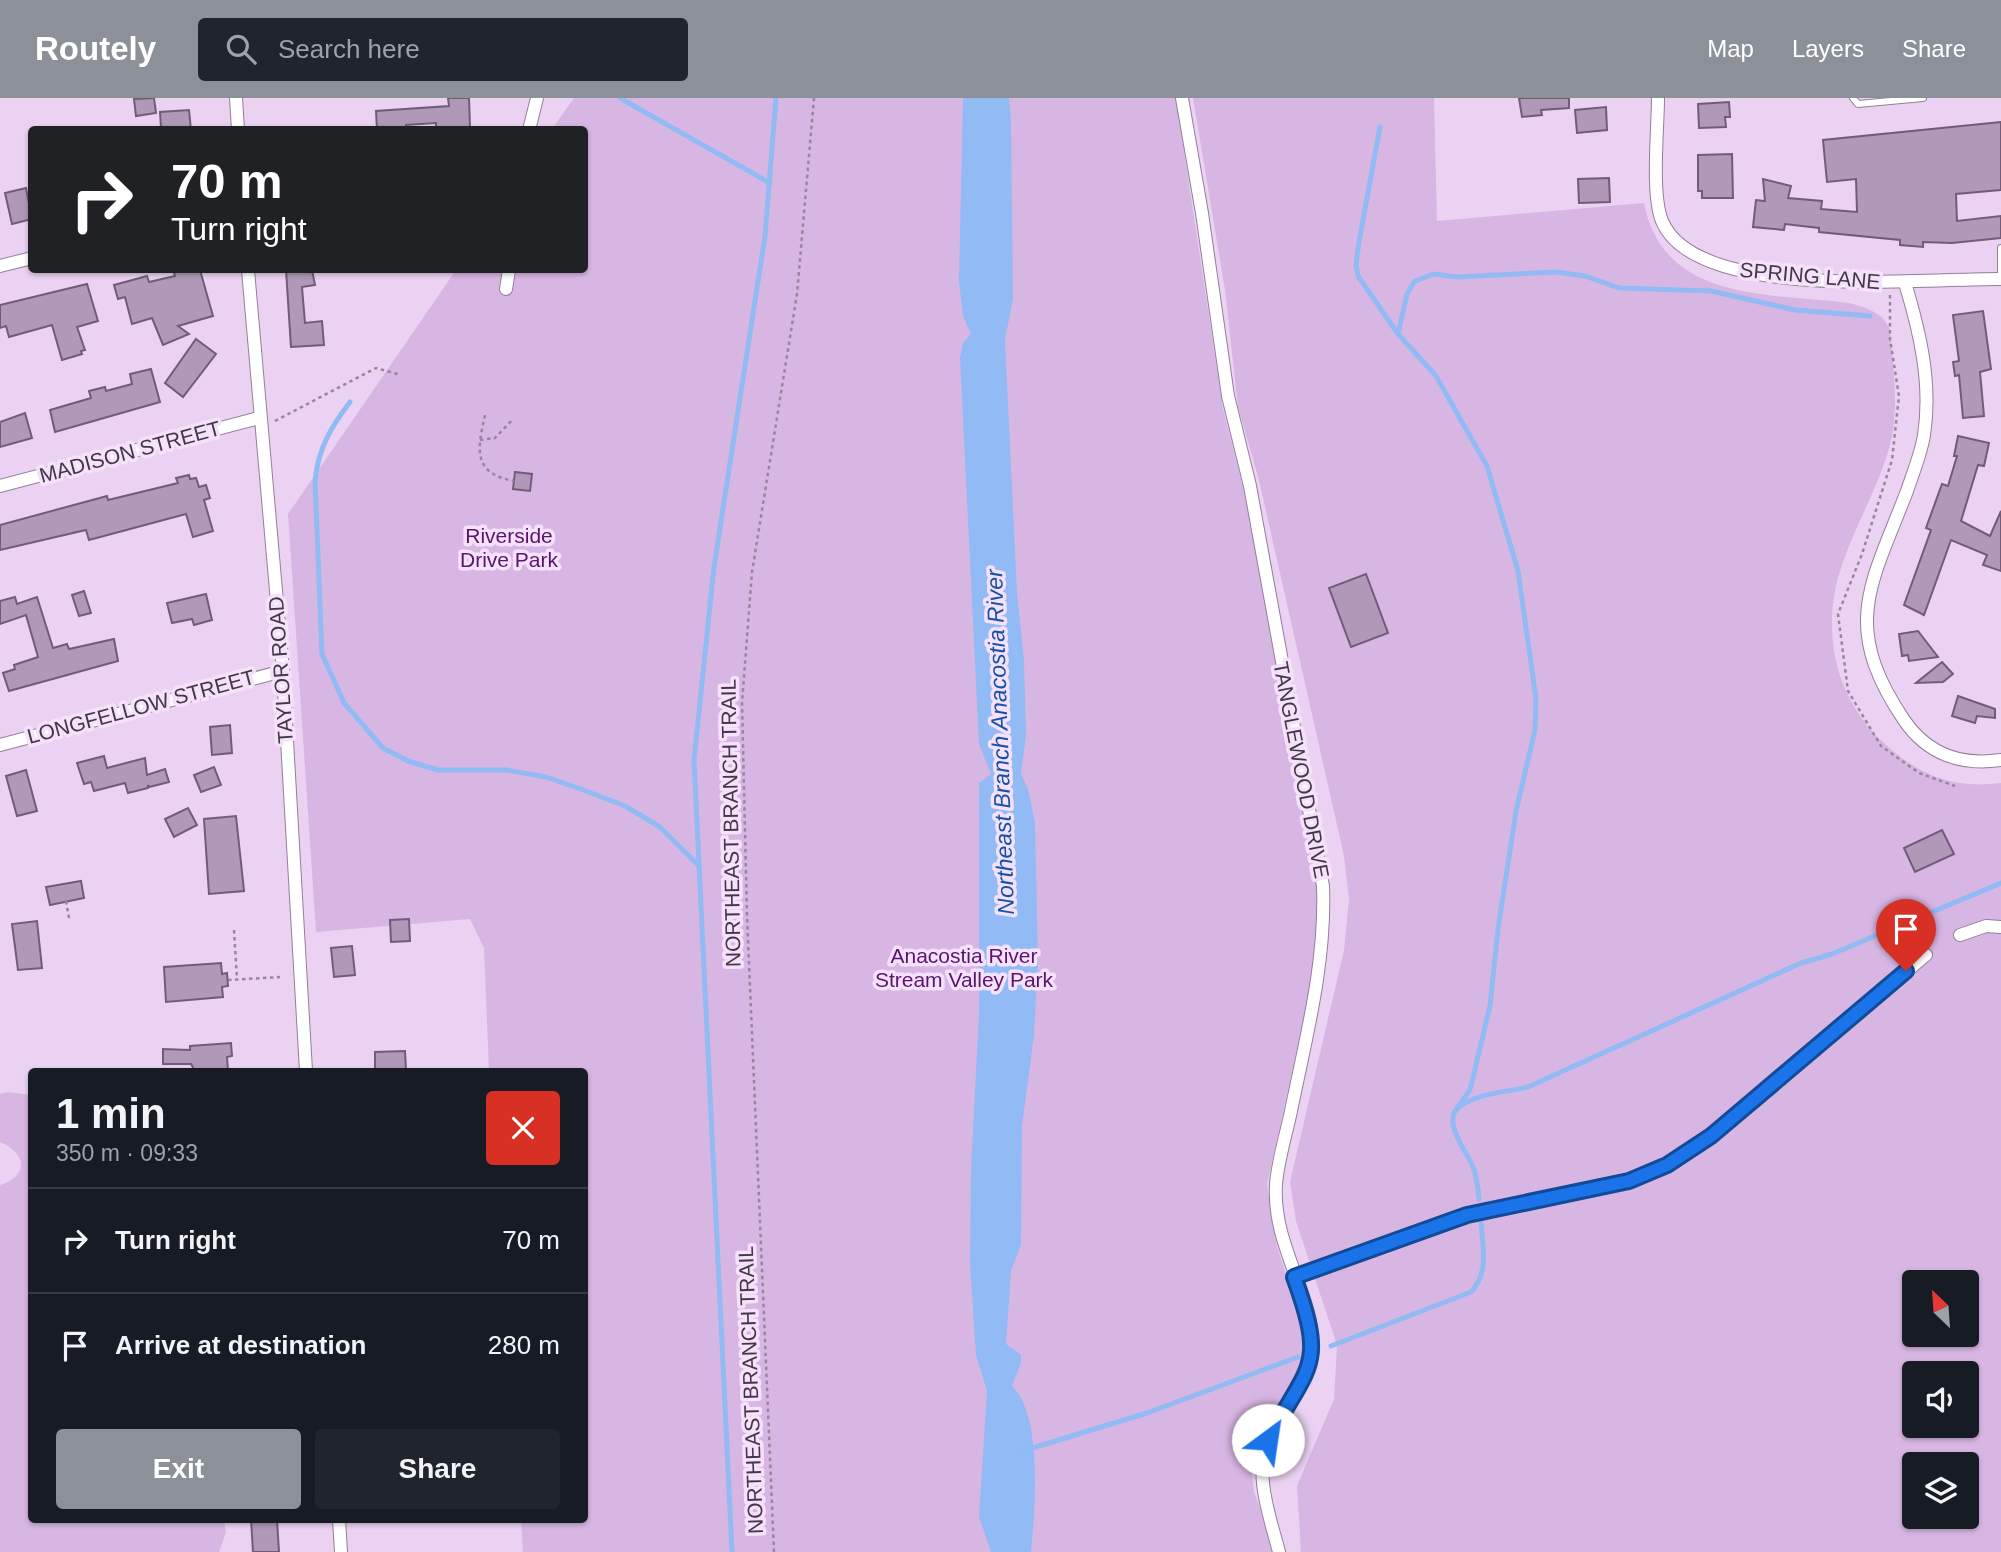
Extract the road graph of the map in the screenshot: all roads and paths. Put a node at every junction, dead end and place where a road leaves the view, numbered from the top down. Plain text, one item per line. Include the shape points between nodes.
1 (236, 98) edge
2 (537, 98) edge
3 (814, 98) edge
4 (1182, 98) edge
5 (1658, 98) edge
6 (1853, 98) edge
7 (1923, 98) edge
8 (238, 126) edge
9 (530, 126) edge
10 (2001, 248) edge
11 (28, 259) edge
12 (0, 266) edge
13 (248, 273) edge
14 (509, 273) edge
15 (2001, 276) edge
16 (1905, 283) junction
17 (506, 289) dead end
18 (401, 375) dead end
19 (485, 415) dead end
20 (513, 419) dead end
21 (259, 423) junction
22 (480, 440) junction
23 (514, 481) dead end
24 (0, 486) edge
25 (283, 671) junction
26 (0, 745) edge
27 (2001, 760) edge
28 (66, 901) dead end
29 (69, 918) dead end
30 (2001, 927) edge
31 (234, 930) dead end
32 (1960, 935) dead end
33 (1926, 955) dead end
34 (280, 977) dead end
35 (237, 979) junction
36 (228, 980) dead end
37 (306, 1068) edge
38 (1294, 1277) junction
39 (339, 1523) edge
40 (341, 1552) edge
41 (774, 1552) edge
42 (1279, 1552) edge

1 - 8 street
2 - 9 street
3 - 41 path, NORTHEAST BRANCH TRAIL via 800,269 752,572 742,703
4 - 38 street, TANGLEWOOD DRIVE via 1228,396 1250,486 1322,886 1318,976 1276,1182 1279,1231
5 - 16 street, SPRING LANE via 1658,198 1662,220 1675,242 1718,267
6 - 7 lane via 1858,104
10 - 15 lane
11 - 12 street
13 - 21 street, TAYLOR ROAD
14 - 17 street
15 - 16 street, SPRING LANE
16 - 27 street via 1919,333 1928,406 1916,466 1870,584 1865,608 1868,639 1896,707 1930,747 1948,758
18 - 21 path via 376,368
19 - 22 path
20 - 22 path via 495,438
21 - 24 street, MADISON STREET
21 - 25 street, TAYLOR ROAD
22 - 23 path via 478,451 486,468
25 - 26 street, LONGFELLOW STREET
25 - 37 street, TAYLOR ROAD
28 - 29 path
30 - 32 street via 1986,926
31 - 35 path
33 - 38 street via 1680,1158 1629,1181 1467,1215
34 - 35 path
35 - 36 path
38 - 42 street, TANGLEWOOD DRIVE via 1312,1331 1310,1366 1268,1440 1262,1462
39 - 40 street

